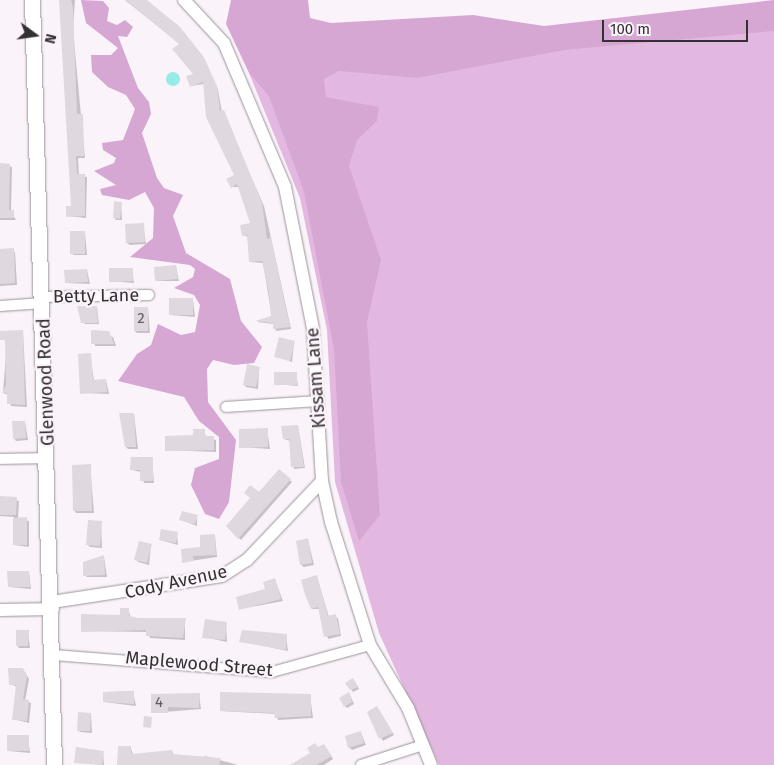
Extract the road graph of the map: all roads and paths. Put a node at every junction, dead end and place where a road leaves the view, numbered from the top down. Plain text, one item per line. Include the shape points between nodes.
1 (32, 0) edge
2 (184, 0) edge
3 (149, 295) dead end
4 (44, 300) junction
5 (0, 306) edge
6 (318, 401) junction
7 (226, 407) dead end
8 (48, 458) junction
9 (0, 459) edge
10 (322, 481) junction
11 (52, 605) junction
12 (0, 610) edge
13 (370, 645) junction
14 (54, 655) junction
15 (423, 745) junction
16 (54, 765) edge
17 (361, 765) edge
18 (431, 765) edge

1 - 4 main road, Glenwood Road
2 - 6 street, Kissam Lane via 224,43 285,187 313,329
3 - 4 street, Betty Lane
4 - 5 street, Betty Lane
4 - 8 main road, Glenwood Road
6 - 7 street
6 - 10 street, Kissam Lane
8 - 9 street
8 - 11 main road, Glenwood Road
10 - 11 street, Cody Avenue via 246,560 222,576
10 - 13 street, Kissam Lane via 343,566
11 - 12 street, Cody Avenue
11 - 14 main road, Glenwood Road
13 - 14 street, Maplewood Street via 272,672 199,663
13 - 15 street, Kissam Lane via 408,708
14 - 16 main road, Glenwood Road
15 - 17 street
15 - 18 street, Kissam Lane

